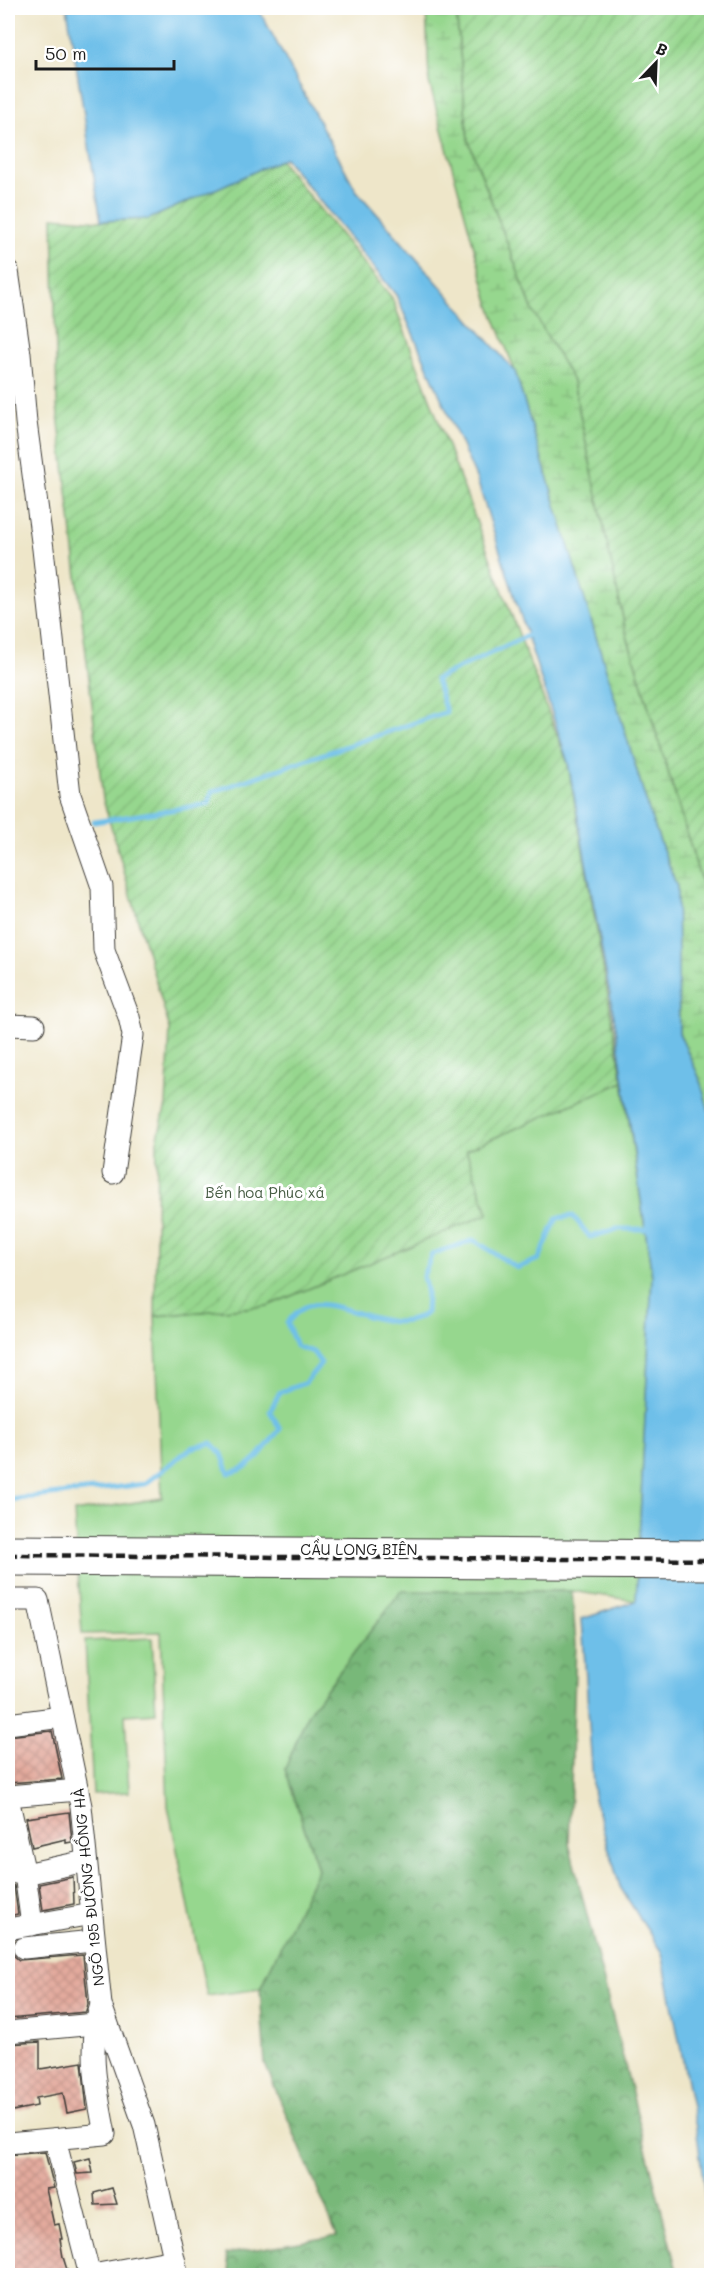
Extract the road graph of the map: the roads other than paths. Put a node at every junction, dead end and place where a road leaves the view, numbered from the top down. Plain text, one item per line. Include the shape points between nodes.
1 (8, 271) edge
2 (8, 1025) edge
3 (34, 1026) dead end
4 (113, 1173) dead end
5 (8, 1546) edge
6 (711, 1551) edge
7 (8, 1565) edge
8 (711, 1569) edge
9 (8, 1600) edge
10 (62, 1718) junction
11 (8, 1724) edge
12 (78, 1790) junction
13 (8, 1797) edge
14 (86, 1861) junction
15 (16, 1873) edge
16 (92, 1914) junction
17 (32, 1925) junction
18 (8, 1929) edge
19 (93, 1941) junction
20 (24, 1948) dead end
21 (98, 2015) junction
22 (8, 2032) edge
23 (55, 2139) junction
24 (8, 2143) edge
25 (176, 2268) edge
26 (89, 2275) edge

1 - 4 street via 70,795 102,886 104,950 133,1035
2 - 3 street
5 - 6 street, CẦU LONG BIÊN
7 - 8 street, CẦU LONG BIÊN
9 - 10 street, NGÕ 195 ĐƯỜNG HỒNG HÀ via 38,1600
10 - 11 street
10 - 12 street, NGÕ 195 ĐƯỜNG HỒNG HÀ
12 - 13 street
12 - 14 street, NGÕ 195 ĐƯỜNG HỒNG HÀ
13 - 15 street
14 - 15 street
14 - 16 street, NGÕ 195 ĐƯỜNG HỒNG HÀ
15 - 17 street
16 - 17 street
16 - 19 street, NGÕ 195 ĐƯỜNG HỒNG HÀ
17 - 18 street
19 - 20 street
19 - 21 street, NGÕ 195 ĐƯỜNG HỒNG HÀ
21 - 22 street
21 - 23 street, NGÕ 195 ĐƯỜNG HỒNG HÀ via 97,2092 105,2134
21 - 25 street via 144,2125
23 - 24 street
23 - 26 street
25 - 26 street

